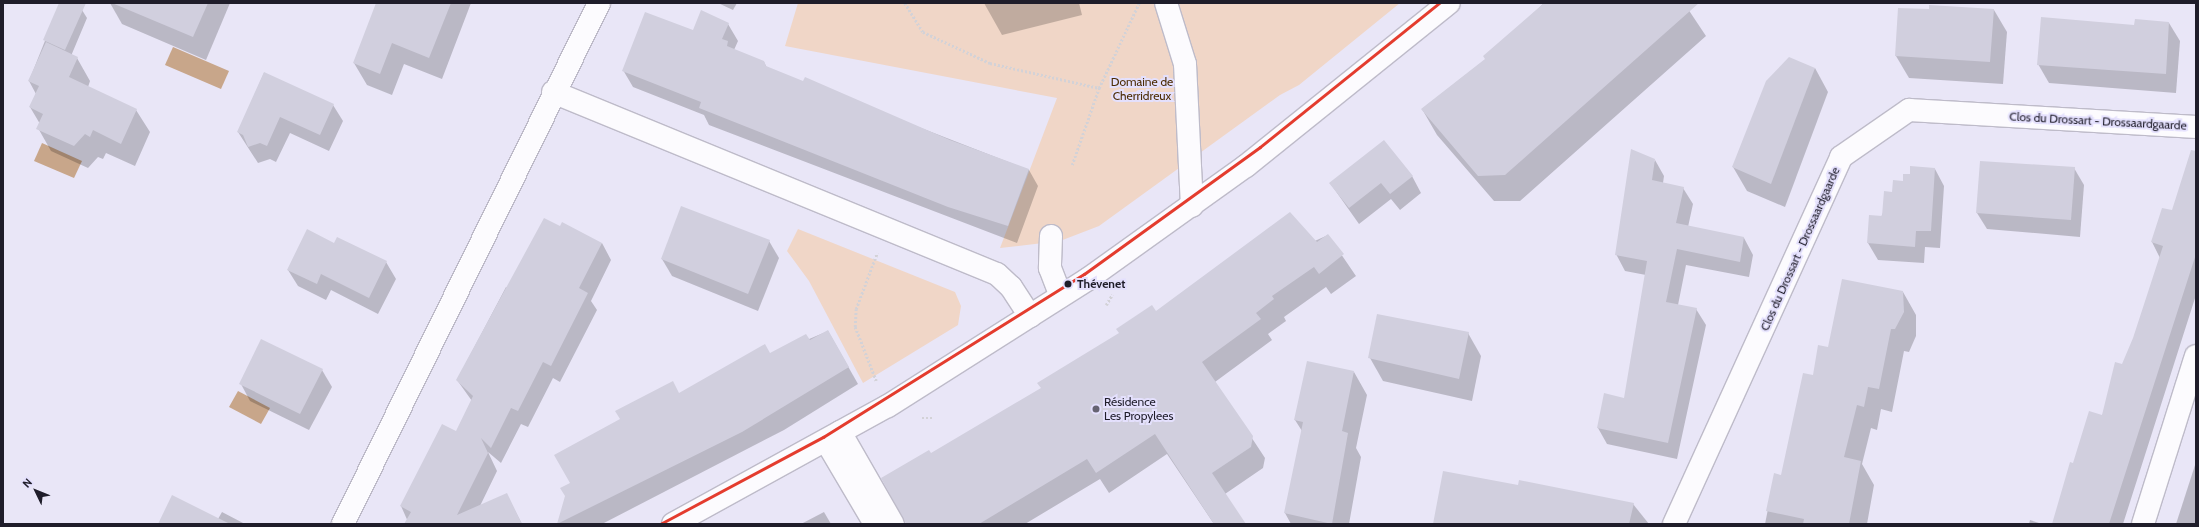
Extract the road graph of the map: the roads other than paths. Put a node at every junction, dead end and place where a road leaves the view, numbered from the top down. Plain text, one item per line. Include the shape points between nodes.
1 (599, 3) edge
2 (1166, 3) edge
3 (1448, 3) edge
4 (553, 92) junction
5 (2196, 127) edge
6 (1192, 206) junction
7 (1051, 236) dead end
8 (1061, 296) junction
9 (1030, 316) junction
10 (2196, 356) edge
11 (833, 437) junction
12 (343, 524) edge
13 (673, 524) edge
14 (875, 524) edge
15 (893, 524) edge
16 (1674, 524) edge
17 (2142, 524) edge

1 - 4 street
2 - 6 street via 1185,64
3 - 6 street via 1320,108
4 - 9 street via 997,274 1011,287
4 - 12 street
5 - 16 street, Clos du Drossart - Drossaardgaarde via 1909,110 1842,157
6 - 8 street
7 - 8 street via 1050,268
8 - 9 street
9 - 11 street
10 - 17 street
11 - 13 street
11 - 14 street
11 - 15 street

